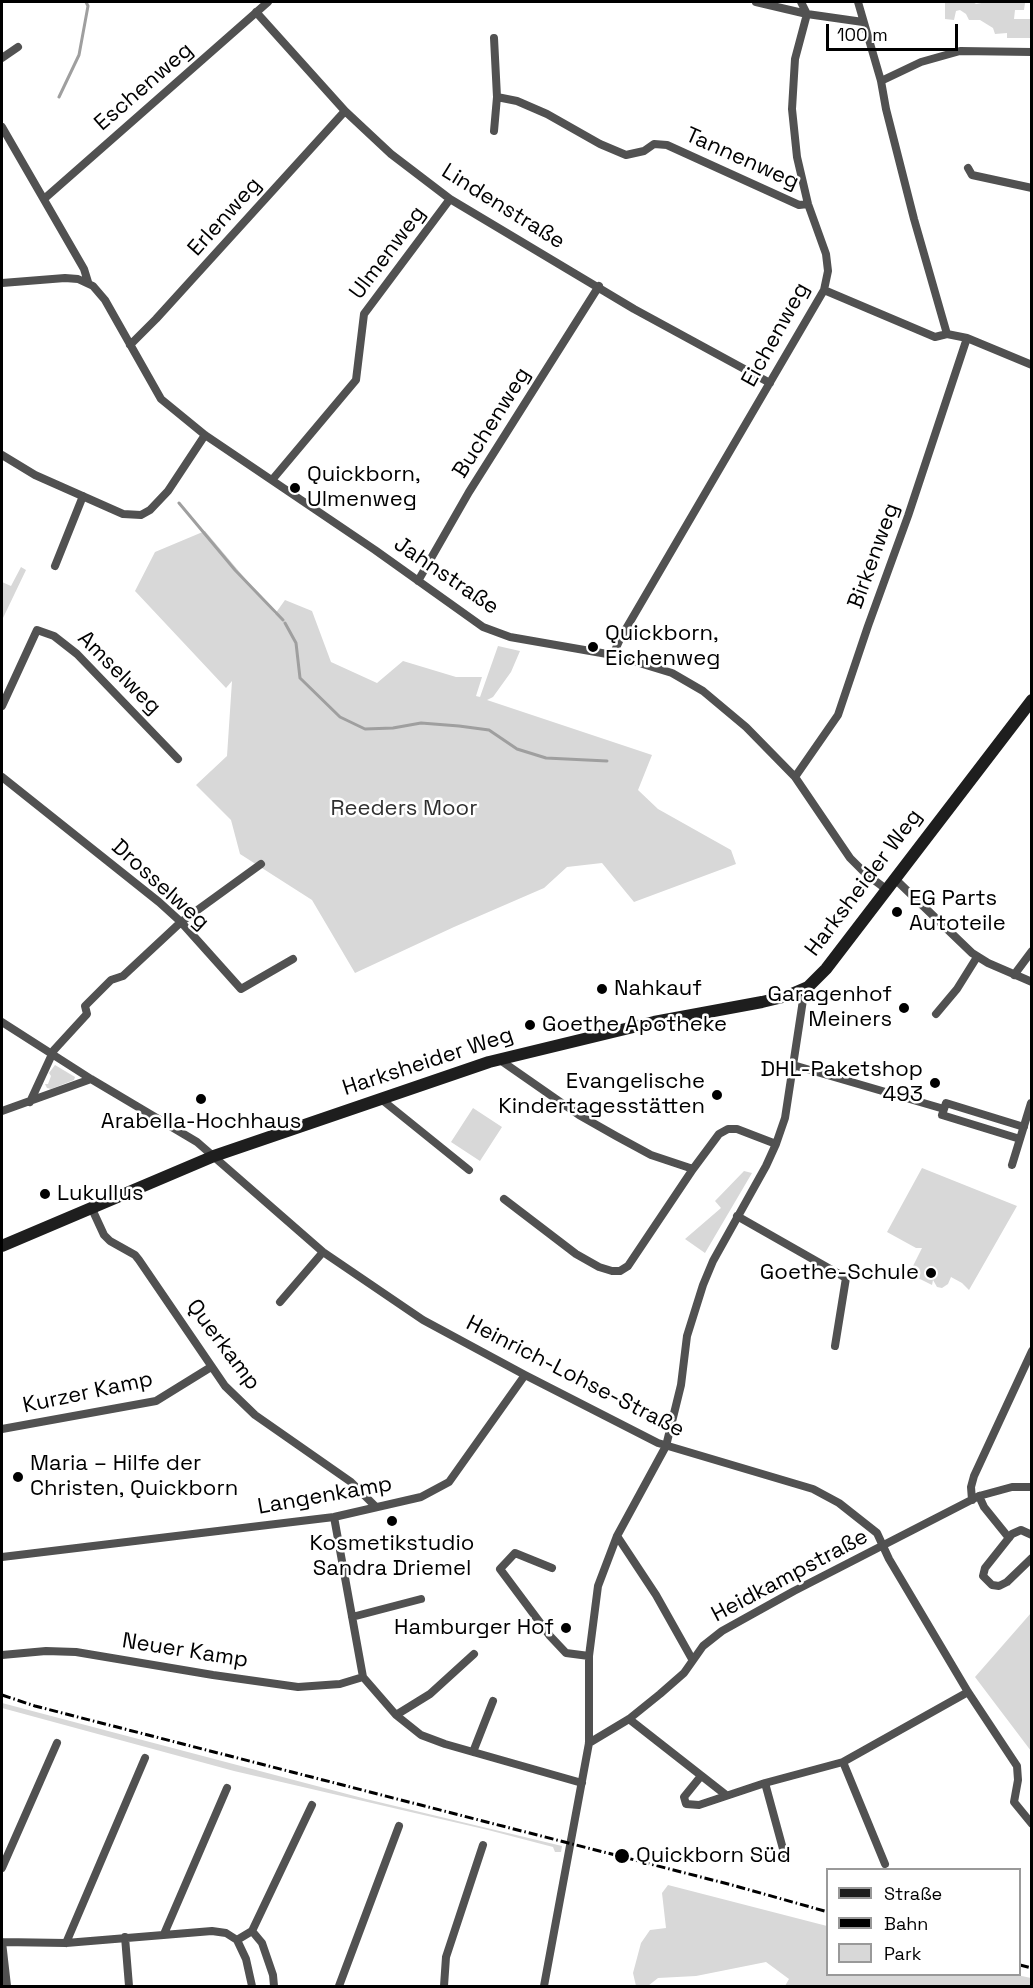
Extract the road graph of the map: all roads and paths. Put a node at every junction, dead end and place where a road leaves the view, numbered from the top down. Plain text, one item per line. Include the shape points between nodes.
1 (268, 2) edge
2 (756, 2) edge
3 (801, 2) edge
4 (858, 2) edge
5 (256, 12) junction
6 (807, 14) junction
7 (863, 22) junction
8 (494, 38) dead end
9 (18, 47) dead end
10 (1032, 52) edge
11 (2, 58) edge
12 (881, 81) junction
13 (497, 97) junction
14 (345, 111) junction
15 (2, 127) edge
16 (494, 131) dead end
17 (4, 137) edge
18 (968, 168) dead end
19 (1032, 188) edge
20 (44, 199) junction
21 (450, 199) junction
22 (808, 204) junction
23 (88, 282) junction
24 (2, 283) edge
25 (598, 286) junction
26 (824, 290) junction
27 (948, 334) junction
28 (967, 338) junction
29 (129, 345) junction
30 (1032, 365) edge
31 (770, 384) junction
32 (205, 435) junction
33 (2, 456) edge
34 (272, 480) junction
35 (83, 496) junction
36 (55, 566) dead end
37 (418, 581) junction
38 (613, 655) junction
39 (1032, 700) edge
40 (2, 706) edge
41 (178, 759) dead end
42 (2, 777) edge
43 (795, 777) junction
44 (261, 864) dead end
45 (890, 884) junction
46 (181, 922) junction
47 (1032, 951) edge
48 (977, 957) junction
49 (293, 959) dead end
50 (1014, 975) junction
51 (1032, 982) edge
52 (808, 987) junction
53 (936, 1014) dead end
54 (2, 1022) edge
55 (53, 1054) junction
56 (500, 1060) junction
57 (794, 1065) junction
58 (91, 1079) junction
59 (381, 1099) junction
60 (30, 1102) junction
61 (1031, 1103) edge
62 (944, 1109) junction
63 (2, 1111) edge
64 (1024, 1128) junction
65 (1020, 1139) junction
66 (776, 1143) junction
67 (214, 1156) junction
68 (1012, 1165) dead end
69 (693, 1169) junction
70 (469, 1170) dead end
71 (504, 1199) dead end
72 (92, 1209) junction
73 (737, 1216) junction
74 (2, 1246) edge
75 (323, 1252) junction
76 (280, 1302) dead end
77 (834, 1346) dead end
78 (1032, 1351) edge
79 (211, 1367) junction
80 (525, 1375) junction
81 (2, 1429) edge
82 (666, 1446) junction
83 (1032, 1487) edge
84 (975, 1498) junction
85 (376, 1506) junction
86 (334, 1517) junction
87 (1032, 1535) edge
88 (617, 1536) junction
89 (1009, 1538) junction
90 (884, 1546) junction
91 (2, 1557) edge
92 (1032, 1558) edge
93 (552, 1568) dead end
94 (421, 1599) dead end
95 (352, 1617) junction
96 (474, 1654) dead end
97 (2, 1655) edge
98 (589, 1656) junction
99 (692, 1659) junction
100 (363, 1677) junction
101 (968, 1692) junction
102 (493, 1701) dead end
103 (396, 1715) junction
104 (628, 1719) junction
105 (57, 1743) dead end
106 (589, 1743) junction
107 (473, 1752) junction
108 (145, 1758) dead end
109 (843, 1762) junction
110 (701, 1776) junction
111 (582, 1783) junction
112 (765, 1783) junction
113 (227, 1788) dead end
114 (726, 1795) junction
115 (312, 1805) dead end
116 (1032, 1824) edge
117 (399, 1826) dead end
118 (483, 1845) dead end
119 (786, 1860) dead end
120 (885, 1864) dead end
121 (2, 1868) edge
122 (252, 1931) junction
123 (164, 1934) junction
124 (125, 1937) junction
125 (237, 1940) junction
126 (2, 1942) edge
127 (66, 1943) junction
128 (7, 1986) edge
129 (129, 1986) edge
130 (252, 1986) edge
131 (274, 1986) edge
132 (339, 1986) edge
133 (444, 1986) edge
134 (544, 1986) edge

1 - 5 street, Eschenweg
2 - 6 street
3 - 6 street
4 - 7 street
5 - 14 street, Lindenstraße
5 - 20 street, Eschenweg
6 - 7 street
6 - 22 street, Eichenweg via 795,59 792,109 797,157
7 - 12 street
8 - 13 street
9 - 11 street
10 - 12 street via 960,51 921,62
12 - 27 street via 914,219
13 - 16 street
13 - 22 street, Tannenweg via 547,114 626,155 644,152 654,144 667,146 799,205
14 - 21 street, Lindenstraße via 391,154
14 - 29 street, Erlenweg
15 - 17 street, Jahnstraße
17 - 20 street, Jahnstraße
18 - 19 street via 972,175
20 - 23 street, Jahnstraße
21 - 25 street, Lindenstraße
21 - 34 street, Ulmenweg via 364,314 356,380
22 - 26 street, Eichenweg via 826,254
23 - 24 street via 65,278
23 - 29 street, Jahnstraße via 105,300
25 - 31 street, Lindenstraße
25 - 37 street, Buchenweg
26 - 27 street via 935,337
26 - 31 street, Eichenweg
27 - 28 street
28 - 30 street
28 - 43 street, Birkenweg via 838,715
29 - 32 street, Jahnstraße via 161,399
31 - 38 street, Eichenweg
32 - 34 street, Jahnstraße
32 - 35 street via 168,491 141,515 123,514
33 - 35 street
34 - 37 street, Jahnstraße
35 - 36 street
37 - 38 street, Jahnstraße via 483,627 510,637
38 - 43 street, Jahnstraße via 672,673 703,691 746,727
39 - 45 main road, Harksheider Weg
40 - 41 street, Amselweg via 37,630 54,636 77,654
42 - 46 street, Drosselweg
43 - 45 street, Jahnstraße via 850,858 866,874
44 - 46 street
45 - 48 street, Jahnstraße
45 - 52 main road, Harksheider Weg
46 - 49 street, Drosselweg via 241,989
46 - 55 street via 123,976 104,986 85,1006 87,1014
47 - 50 street
48 - 50 street, Jahnstraße
48 - 53 street
50 - 51 street, Jahnstraße
52 - 56 main road, Harksheider Weg via 762,1002 654,1022
52 - 57 street via 802,1000
54 - 55 street, Heinrich-Lohse-Straße
55 - 58 street, Heinrich-Lohse-Straße
55 - 60 street
56 - 59 main road, Harksheider Weg
56 - 69 street via 616,1137 651,1155
57 - 62 street
57 - 66 street
58 - 60 street
58 - 67 street, Heinrich-Lohse-Straße
59 - 67 main road, Harksheider Weg
59 - 70 street
60 - 63 street
61 - 64 street
62 - 64 street via 946,1103
62 - 65 street via 942,1115
64 - 65 street
65 - 68 street
66 - 69 street via 728,1129 719,1134
66 - 73 street
67 - 72 main road, Harksheider Weg
67 - 75 street, Heinrich-Lohse-Straße
69 - 71 street via 628,1266 620,1271 600,1267 576,1254
72 - 74 main road, Harksheider Weg
72 - 79 street, Querkamp via 104,1235 139,1260
73 - 77 street via 846,1278
73 - 82 street via 713,1261 689,1329
75 - 76 street
75 - 80 street, Heinrich-Lohse-Straße via 423,1320
78 - 84 street via 974,1476 971,1487
79 - 81 street, Kurzer Kamp via 156,1401
79 - 85 street, Querkamp via 255,1415 351,1482
80 - 82 street, Heinrich-Lohse-Straße
80 - 85 street, Langenkamp via 448,1482 421,1497
82 - 88 street
82 - 90 street, Heinrich-Lohse-Straße via 813,1489 839,1503 877,1533
83 - 84 street, Heidkampstraße via 1001,1489
84 - 89 street
84 - 90 street, Heidkampstraße
85 - 86 street, Langenkamp
86 - 91 street, Langenkamp
86 - 95 street
87 - 89 street via 1021,1530
88 - 98 street via 598,1586
88 - 99 street
89 - 92 street via 985,1568 983,1576 988,1582 1003,1585
90 - 99 street, Heidkampstraße via 722,1631
90 - 101 street, Heinrich-Lohse-Straße
93 - 98 street via 515,1553 500,1569 567,1653
94 - 95 street
95 - 100 street
96 - 103 street via 430,1694
97 - 100 street, Neuer Kamp via 76,1652 298,1687 340,1684
98 - 106 street
99 - 104 street, Heidkampstraße via 684,1673
100 - 103 street
101 - 109 street
101 - 116 street, Heinrich-Lohse-Straße via 1017,1766 1014,1802
102 - 107 street
103 - 107 street via 421,1735
104 - 106 street, Heidkampstraße
104 - 110 street
105 - 121 street
106 - 111 street
107 - 111 street
108 - 127 street
109 - 112 street
109 - 120 street
110 - 114 street
110 - 114 street via 684,1797 686,1804 699,1805
111 - 134 street
112 - 114 street
112 - 119 street
113 - 123 street
115 - 122 street
117 - 132 street
118 - 133 street via 446,1957
122 - 125 street
122 - 131 street via 262,1943
123 - 124 street
123 - 125 street via 212,1931
124 - 127 street
124 - 129 street
125 - 130 street
126 - 127 street
126 - 128 street

